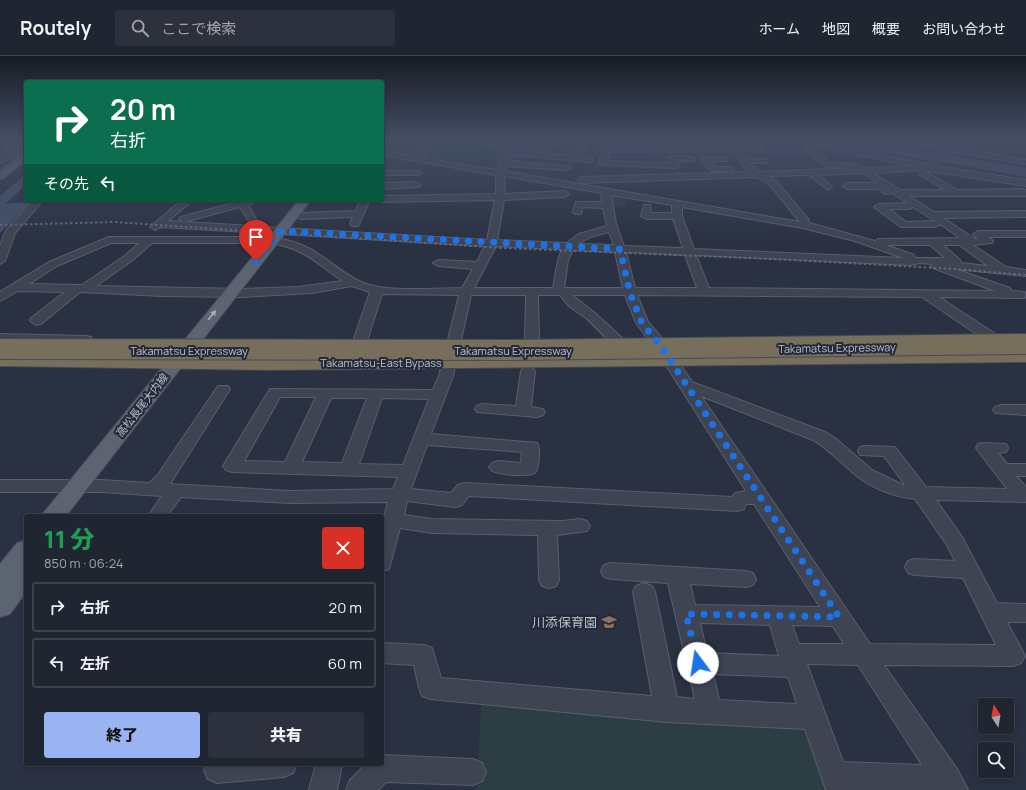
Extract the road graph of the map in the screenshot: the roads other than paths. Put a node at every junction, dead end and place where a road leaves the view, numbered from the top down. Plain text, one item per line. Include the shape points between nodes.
1 (418, 174) edge
2 (499, 174) edge
3 (526, 174) edge
4 (579, 174) edge
5 (603, 174) edge
6 (635, 174) edge
7 (683, 174) edge
8 (752, 174) edge
9 (758, 174) edge
10 (814, 174) edge
11 (822, 174) edge
12 (860, 174) edge
13 (871, 174) edge
14 (935, 174) edge
15 (953, 174) edge
16 (956, 174) edge
17 (685, 177) junction
18 (638, 178) junction
19 (843, 179) junction
20 (384, 186) edge
21 (416, 186) junction
22 (604, 187) junction
23 (828, 187) dead end
24 (1025, 189) edge
25 (956, 192) junction
26 (981, 192) junction
27 (565, 194) dead end
28 (897, 195) junction
29 (881, 196) dead end
30 (417, 197) junction
31 (500, 197) junction
32 (384, 199) edge
33 (36, 202) edge
34 (185, 202) edge
35 (189, 202) edge
36 (239, 202) edge
37 (242, 202) edge
38 (364, 202) edge
39 (677, 203) junction
40 (909, 206) junction
41 (647, 207) dead end
42 (303, 208) edge
43 (578, 212) dead end
44 (360, 214) junction
45 (1023, 214) edge
46 (196, 215) junction
47 (676, 216) junction
48 (184, 219) dead end
49 (934, 220) junction
50 (161, 224) junction
51 (803, 224) junction
52 (613, 227) junction
53 (261, 230) junction
54 (1026, 234) edge
55 (351, 235) junction
56 (282, 236) junction
57 (115, 238) junction
58 (150, 239) junction
59 (866, 242) junction
60 (933, 242) junction
61 (967, 242) junction
62 (986, 242) junction
63 (492, 243) junction
64 (1026, 244) edge
65 (567, 247) junction
66 (620, 249) junction
67 (690, 252) junction
68 (952, 258) junction
69 (972, 259) dead end
70 (919, 260) junction
71 (0, 261) edge
72 (439, 263) dead end
73 (932, 264) junction
74 (481, 266) junction
75 (1002, 270) junction
76 (1026, 273) edge
77 (354, 282) junction
78 (15, 287) junction
79 (81, 288) junction
80 (377, 290) junction
81 (466, 291) junction
82 (532, 292) junction
83 (561, 292) junction
84 (704, 292) junction
85 (236, 293) junction
86 (630, 293) junction
87 (926, 294) junction
88 (1024, 296) edge
89 (0, 297) edge
90 (36, 321) dead end
91 (989, 336) junction
92 (1026, 336) edge
93 (0, 338) edge
94 (1026, 340) edge
95 (360, 341) junction
96 (532, 341) junction
97 (0, 344) edge
98 (613, 344) junction
99 (1026, 344) edge
100 (108, 345) junction
101 (692, 346) junction
102 (0, 349) edge
103 (1026, 351) edge
104 (0, 353) edge
105 (666, 354) junction
106 (268, 355) junction
107 (424, 355) junction
108 (451, 355) junction
109 (481, 355) junction
110 (1026, 356) edge
111 (184, 359) junction
112 (0, 360) edge
113 (632, 362) junction
114 (914, 362) junction
115 (1026, 364) edge
116 (528, 371) junction
117 (686, 385) junction
118 (223, 389) dead end
119 (326, 393) junction
120 (376, 394) junction
121 (438, 395) junction
122 (483, 409) dead end
123 (1001, 410) dead end
124 (1026, 410) edge
125 (421, 439) junction
126 (1000, 448) dead end
127 (866, 452) dead end
128 (498, 467) dead end
129 (291, 468) junction
130 (348, 470) junction
131 (409, 470) junction
132 (1002, 470) junction
133 (1026, 470) edge
134 (0, 486) edge
135 (85, 486) junction
136 (154, 488) junction
137 (176, 490) junction
138 (919, 493) junction
139 (399, 496) junction
140 (1025, 496) edge
141 (759, 497) junction
142 (456, 500) junction
143 (55, 514) edge
144 (71, 514) edge
145 (158, 514) edge
146 (393, 520) junction
147 (448, 526) junction
148 (580, 526) dead end
149 (547, 528) junction
150 (24, 553) edge
151 (384, 554) edge
152 (915, 567) dead end
153 (970, 570) junction
154 (611, 571) dead end
155 (677, 575) junction
156 (24, 576) edge
157 (746, 579) dead end
158 (549, 580) dead end
159 (0, 583) edge
160 (644, 592) dead end
161 (0, 606) edge
162 (991, 612) junction
163 (1026, 613) edge
164 (686, 614) junction
165 (778, 617) junction
166 (839, 617) junction
167 (384, 653) edge
168 (864, 654) junction
169 (792, 660) junction
170 (698, 663) junction
171 (667, 710) junction
172 (710, 712) junction
173 (813, 717) junction
174 (262, 766) edge
175 (328, 766) edge
176 (217, 770) dead end
177 (473, 772) dead end
178 (837, 783) edge
179 (951, 784) edge
180 (322, 790) edge
181 (360, 790) edge

1 - 21 street
2 - 31 street
3 - 22 street via 545,181
4 - 22 street
5 - 22 street
6 - 18 street
7 - 17 street
8 - 17 street
9 - 51 street via 772,183 805,221
10 - 23 street
11 - 19 street
12 - 19 street
13 - 28 street
14 - 25 street
15 - 24 street via 1011,184
16 - 24 street
17 - 18 street
18 - 22 street
19 - 28 street via 880,186
20 - 21 street
21 - 30 street
22 - 39 street
22 - 43 street via 579,204
22 - 52 street
24 - 26 street
25 - 26 street
25 - 28 street
26 - 45 street
27 - 31 street
28 - 29 street
28 - 40 street
28 - 49 street
30 - 31 street
30 - 32 street
31 - 63 street
33 - 71 street via 10,232
34 - 50 street
35 - 46 street
36 - 46 street
37 - 53 street via 248,215
38 - 44 street
39 - 47 street
39 - 51 street
40 - 49 street
40 - 49 street via 879,207 904,225
41 - 47 street via 646,216
42 - 44 street
42 - 56 main road, 高松長尾大内線
44 - 55 street
45 - 49 street
46 - 48 street
47 - 67 street
49 - 61 street
50 - 53 street
50 - 57 street via 145,233
51 - 59 street
52 - 65 street via 584,235
52 - 66 street
53 - 56 street
54 - 62 street via 978,234 988,241
55 - 56 street
55 - 63 street
56 - 58 street
56 - 77 street via 288,243 311,253
56 - 85 main road, 高松長尾大内線
57 - 58 street
57 - 78 street via 71,254
58 - 79 street via 130,257
59 - 60 street
59 - 70 street
60 - 61 street
60 - 68 street
61 - 62 street
61 - 75 street
62 - 64 street
63 - 65 street
63 - 74 street
65 - 66 street
65 - 83 street via 563,256
66 - 67 street
66 - 86 street
67 - 70 street via 911,262
67 - 84 street
68 - 69 street
68 - 70 street via 956,262
70 - 73 street
72 - 74 street
73 - 75 street
73 - 88 street
74 - 81 street
75 - 76 street
77 - 80 street
77 - 85 street via 330,289
78 - 79 street
78 - 89 street
79 - 85 street
79 - 90 street
80 - 81 street
80 - 95 street
81 - 82 street
81 - 108 street
82 - 83 street
82 - 96 street
83 - 86 street
83 - 98 street via 596,320
84 - 86 street
84 - 87 street
85 - 111 main road, 高松長尾大内線
86 - 105 street via 642,323
87 - 88 street
87 - 91 street
91 - 92 highway
91 - 101 highway via 709,339 701,340
93 - 100 street via 102,340 108,342
94 - 101 highway, Takamatsu-East Bypass
95 - 106 street via 291,341
95 - 107 street via 417,341
96 - 98 highway via 591,340
96 - 109 highway via 499,341
97 - 100 highway
98 - 105 highway, Takamatsu-East Bypass
98 - 109 highway, Takamatsu-East Bypass
99 - 102 highway, Takamatsu Expressway, bridge via 634,350
100 - 111 highway
101 - 105 highway, Takamatsu-East Bypass
103 - 104 highway, Takamatsu Expressway via 493,357
105 - 113 highway, Takamatsu-East Bypass
105 - 114 highway, Takamatsu-East Bypass via 714,360 737,369
105 - 117 street
106 - 107 highway via 278,372 401,371 409,370
106 - 111 highway
107 - 108 highway, Takamatsu-East Bypass
108 - 109 highway, Takamatsu-East Bypass
108 - 121 street
109 - 113 highway, Takamatsu-East Bypass
109 - 116 highway via 495,371
110 - 114 highway
111 - 112 highway via 162,370 145,362
111 - 135 main road, 高松長尾大内線
111 - 135 main road, 高松長尾大内線
113 - 116 highway via 616,370
114 - 115 highway
116 - 122 street via 530,412
117 - 138 street via 819,436 866,474 900,491
117 - 141 street
118 - 136 street via 163,480
119 - 120 street
119 - 129 street
119 - 129 street via 275,392 232,466
120 - 121 street
120 - 130 street
121 - 125 street
123 - 124 street
125 - 128 street via 531,447 529,470
125 - 131 street
126 - 132 street via 984,448
127 - 138 street via 895,451
129 - 130 street
130 - 131 street
131 - 139 street
132 - 133 street
132 - 140 street
134 - 135 street
135 - 136 street
135 - 143 main road, 高松長尾大内線
135 - 144 main road, 高松長尾大内線
136 - 137 street
137 - 139 street via 289,497
137 - 145 street
138 - 140 street
138 - 153 street via 955,542
139 - 142 street
139 - 146 street
141 - 142 street via 741,498 737,504 464,489
141 - 166 street
142 - 147 street
146 - 147 street
146 - 151 street
147 - 149 street
148 - 149 street
149 - 158 street
150 - 159 main road
152 - 153 street
153 - 162 street
154 - 155 street
155 - 157 street
155 - 164 street
156 - 161 main road
160 - 171 street
162 - 163 street
162 - 168 street via 1013,656
164 - 165 street
164 - 170 street
165 - 166 street
165 - 169 street
166 - 168 street
167 - 171 street via 424,655 431,688
168 - 169 street
168 - 179 street
169 - 170 street
169 - 173 street
170 - 172 street
171 - 172 street
172 - 173 street
173 - 178 street
174 - 176 street
175 - 180 street
177 - 181 street via 380,768
178 - 179 street

